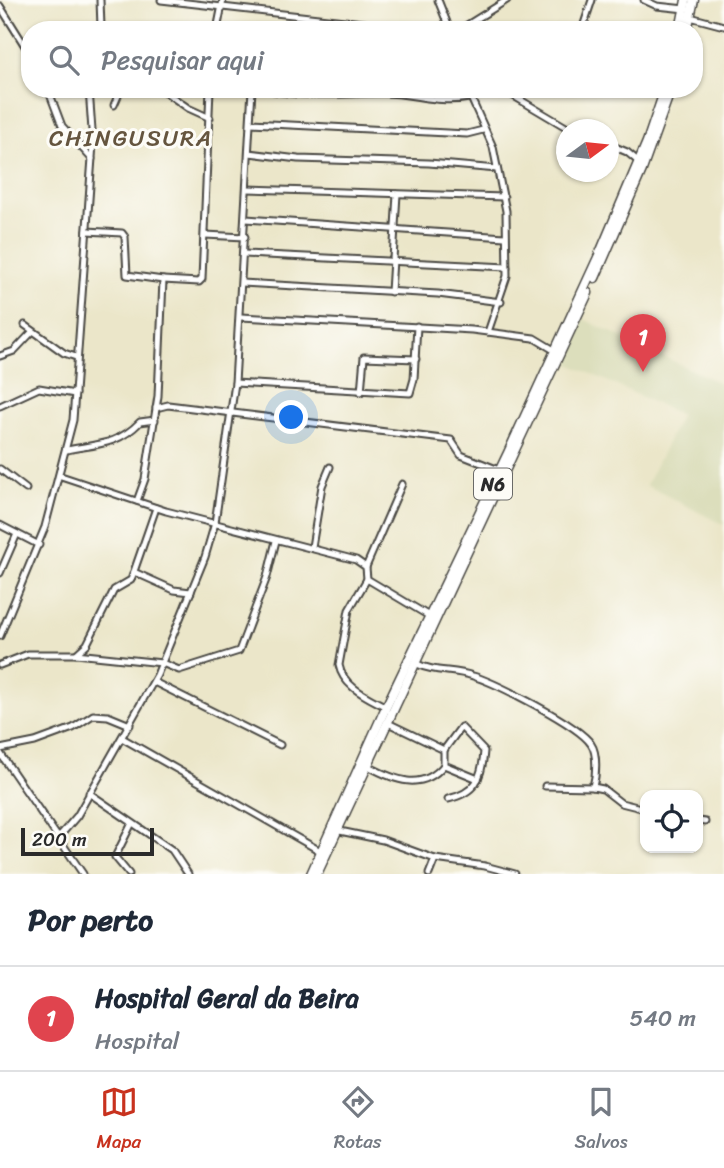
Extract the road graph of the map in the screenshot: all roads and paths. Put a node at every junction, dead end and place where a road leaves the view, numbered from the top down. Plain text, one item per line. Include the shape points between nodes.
1 (100, 0) edge
2 (161, 0) edge
3 (438, 0) edge
4 (507, 0) edge
5 (592, 0) edge
6 (644, 0) edge
7 (694, 0) edge
8 (222, 3) edge
9 (686, 4) edge
10 (0, 6) edge
11 (690, 18) junction
12 (100, 21) edge
13 (219, 21) edge
14 (357, 21) edge
15 (446, 21) edge
16 (473, 21) edge
17 (585, 21) edge
18 (689, 21) edge
19 (703, 21) edge
20 (703, 21) edge
21 (724, 26) edge
22 (21, 40) edge
23 (51, 98) edge
24 (89, 98) edge
25 (117, 98) edge
26 (175, 98) edge
27 (210, 98) edge
28 (252, 98) edge
29 (418, 98) edge
30 (460, 98) edge
31 (468, 98) edge
32 (517, 98) edge
33 (662, 98) edge
34 (668, 98) edge
35 (114, 105) dead end
36 (210, 118) junction
37 (556, 121) edge
38 (251, 123) junction
39 (483, 130) junction
40 (619, 149) edge
41 (249, 153) junction
42 (92, 159) junction
43 (639, 162) junction
44 (497, 169) junction
45 (247, 189) junction
46 (397, 194) junction
47 (504, 197) junction
48 (246, 219) junction
49 (395, 229) junction
50 (87, 231) junction
51 (205, 234) junction
52 (245, 237) junction
53 (505, 237) junction
54 (244, 254) junction
55 (393, 261) junction
56 (507, 267) junction
57 (163, 280) junction
58 (242, 283) junction
59 (391, 292) junction
60 (501, 302) junction
61 (241, 317) junction
62 (25, 325) dead end
63 (417, 326) junction
64 (33, 331) junction
65 (488, 332) junction
66 (554, 350) junction
67 (0, 356) edge
68 (76, 357) junction
69 (416, 359) junction
70 (236, 383) junction
71 (361, 392) junction
72 (75, 394) junction
73 (158, 396) junction
74 (0, 405) edge
75 (168, 405) junction
76 (156, 408) junction
77 (232, 413) junction
78 (155, 420) junction
79 (66, 450) junction
80 (330, 467) dead end
81 (0, 469) edge
82 (499, 470) junction
83 (61, 476) junction
84 (402, 484) dead end
85 (26, 489) dead end
86 (137, 501) junction
87 (156, 508) junction
88 (215, 523) junction
89 (0, 525) edge
90 (16, 534) junction
91 (276, 541) junction
92 (39, 545) junction
93 (312, 547) junction
94 (366, 567) junction
95 (134, 572) junction
96 (0, 573) edge
97 (367, 579) junction
98 (191, 592) junction
99 (429, 616) junction
100 (0, 636) edge
101 (76, 654) junction
102 (162, 663) junction
103 (415, 663) junction
104 (0, 665) edge
105 (154, 682) junction
106 (386, 706) junction
107 (388, 723) junction
108 (130, 725) junction
109 (122, 738) junction
110 (280, 745) dead end
111 (444, 750) junction
112 (0, 751) edge
113 (444, 765) junction
114 (368, 766) junction
115 (478, 779) junction
116 (545, 786) dead end
117 (593, 787) junction
118 (89, 793) junction
119 (448, 799) dead end
120 (640, 808) edge
121 (131, 825) junction
122 (335, 830) junction
123 (58, 838) junction
124 (322, 852) junction
125 (435, 859) junction
126 (83, 874) edge
127 (129, 874) edge
128 (188, 874) edge
129 (311, 874) edge
130 (317, 874) edge
131 (429, 874) edge
132 (515, 874) edge

1 - 12 street
2 - 8 street
3 - 15 street
4 - 16 street
5 - 17 street
6 - 9 street via 657,6
7 - 11 highway
8 - 13 street
8 - 14 street
10 - 22 street
11 - 18 highway
11 - 20 street
19 - 21 street
23 - 42 street via 62,126
24 - 42 street
25 - 35 street
26 - 36 street
27 - 36 street
28 - 38 street
29 - 30 street
31 - 39 street
32 - 37 street
33 - 43 highway, N6
34 - 103 highway, N6 via 605,254
36 - 51 street
38 - 39 street via 467,134
38 - 41 street
39 - 44 street via 493,147
40 - 43 street
41 - 44 street
41 - 45 street
42 - 50 street
43 - 66 highway, N6
44 - 47 street
45 - 46 street
45 - 48 street
46 - 47 street
46 - 49 street
47 - 53 street
48 - 49 street
48 - 52 street
49 - 53 street
49 - 55 street
50 - 57 street via 122,233 127,275
50 - 68 street
51 - 52 street
51 - 57 street via 201,281
52 - 54 street
53 - 56 street
54 - 55 street
54 - 58 street
55 - 56 street
55 - 59 street
56 - 60 street
57 - 73 street
58 - 59 street
58 - 61 street
59 - 60 street
60 - 65 street
61 - 63 street
61 - 70 street
62 - 64 street
63 - 65 street
63 - 69 street
64 - 67 street via 14,351
64 - 68 street
65 - 66 street via 534,338
66 - 82 highway, N6
68 - 72 street
69 - 71 street via 410,393
69 - 71 street via 364,357
70 - 71 street
70 - 77 street
72 - 74 street via 39,388
72 - 79 street
73 - 75 street
73 - 76 street
75 - 76 street
75 - 77 street
76 - 78 street
77 - 82 street via 451,440 461,455
77 - 88 street
78 - 79 street via 140,422 119,440
78 - 86 street
79 - 83 street
80 - 93 street via 322,486
81 - 85 street
82 - 99 highway, N6
83 - 86 street
83 - 92 street
84 - 94 street
86 - 87 street
87 - 88 street
87 - 95 street
88 - 91 street
88 - 98 street
89 - 90 street
90 - 92 street
90 - 96 street
91 - 93 street
91 - 102 street via 241,649 183,669
92 - 100 street
93 - 94 street
94 - 97 street
95 - 98 street via 174,590
95 - 101 street via 131,580 114,590
97 - 99 street
97 - 106 street via 349,610 339,665 351,686
98 - 102 street
99 - 106 highway, N6
101 - 102 street
101 - 104 street via 28,654
102 - 105 street
103 - 107 highway, N6
103 - 117 street via 433,671 477,677 569,726 592,744
105 - 108 street
105 - 110 street
106 - 122 highway, N6
107 - 111 street
107 - 114 highway, N6
108 - 109 street
108 - 112 street via 93,715 32,744 12,744
109 - 118 street
109 - 124 street
111 - 113 street
111 - 115 street via 462,728 484,751
112 - 123 street
113 - 114 street via 425,780 404,782
113 - 115 street
114 - 122 highway, N6
115 - 119 street via 468,793
116 - 117 street
117 - 120 street
118 - 121 street
118 - 123 street
121 - 127 street via 116,857
121 - 128 street via 172,850
122 - 124 highway, N6
122 - 125 street via 383,840
122 - 130 highway, N6
123 - 126 street
124 - 129 highway, N6
125 - 131 street
125 - 132 street

